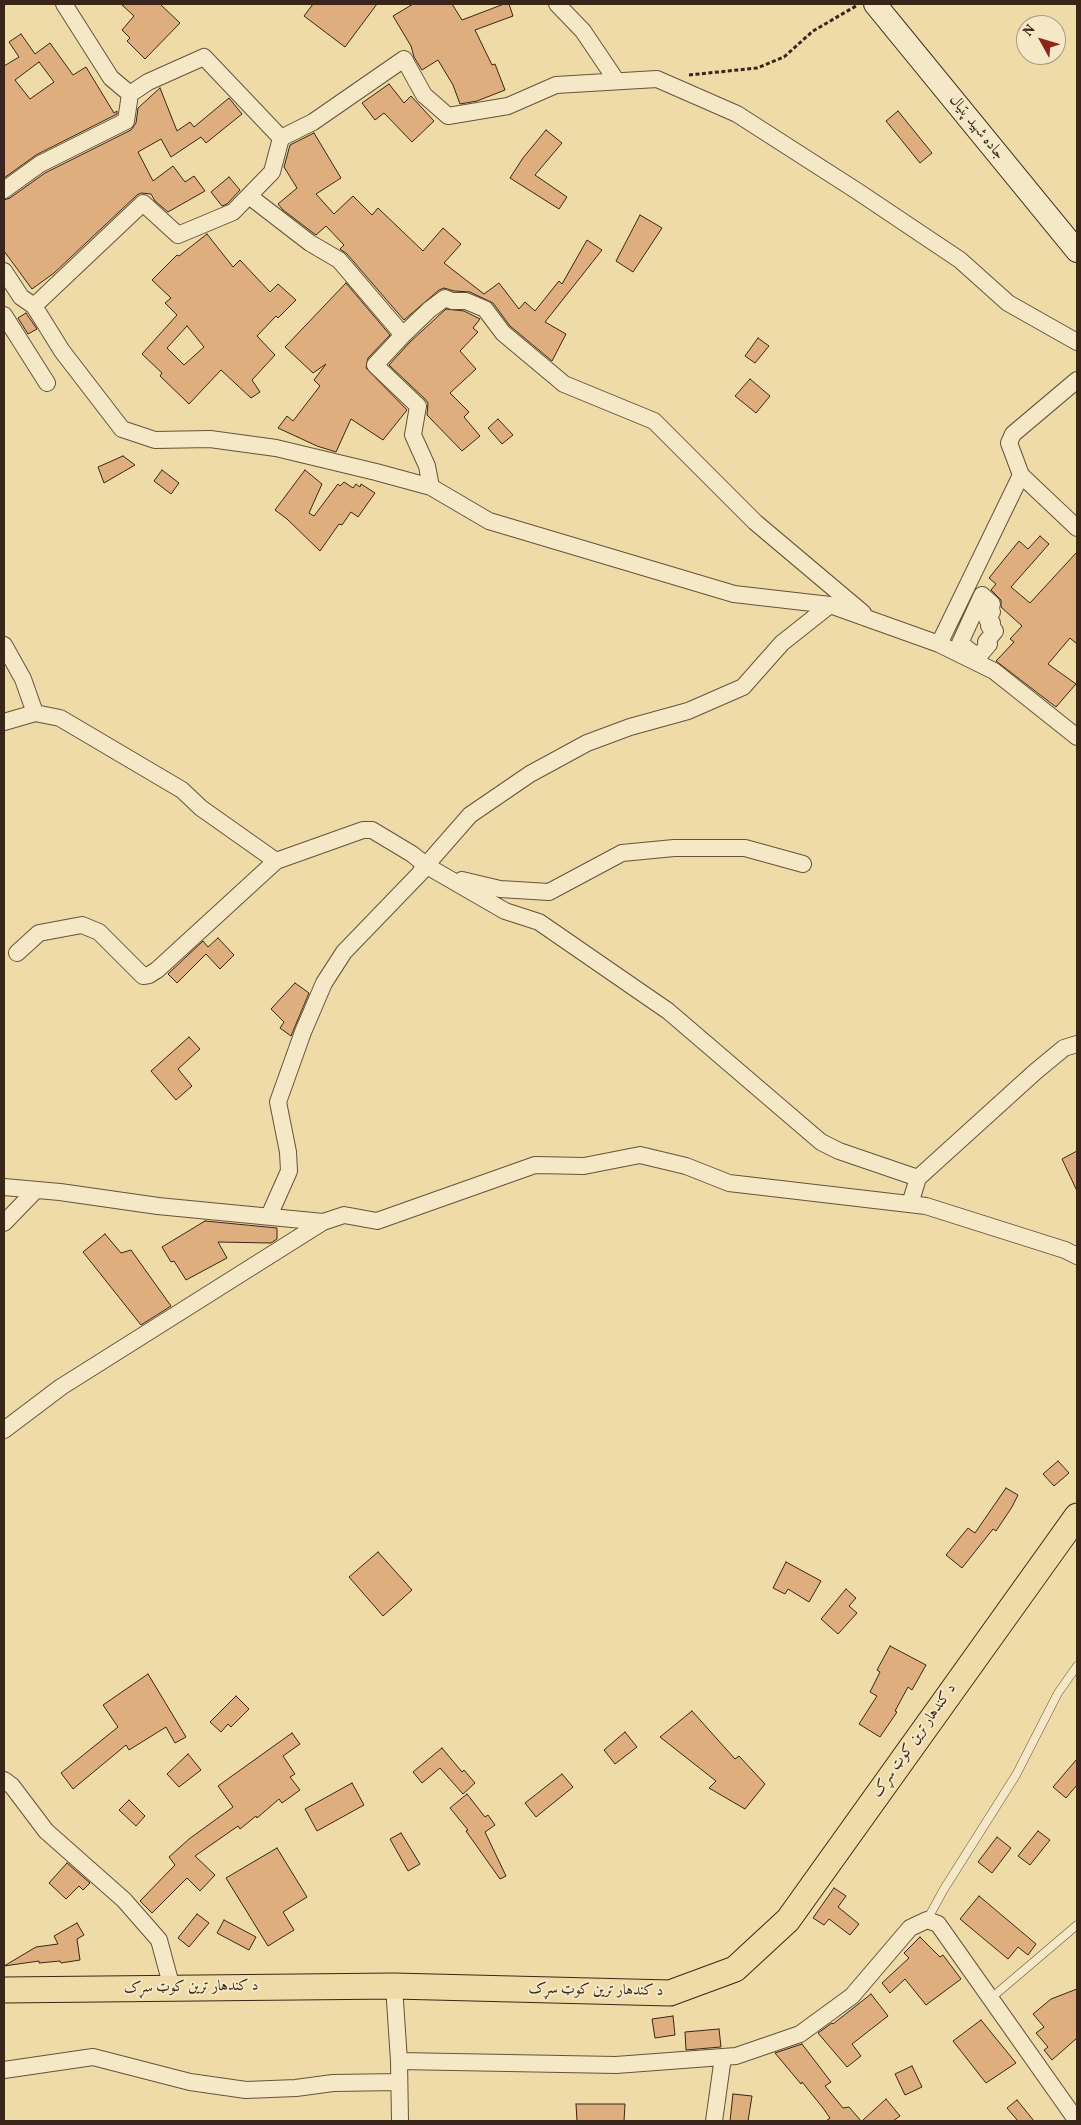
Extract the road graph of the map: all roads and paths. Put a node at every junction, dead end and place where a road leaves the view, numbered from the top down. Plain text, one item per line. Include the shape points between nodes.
1 (64, 4) edge
2 (557, 4) edge
3 (859, 4) edge
4 (875, 4) edge
5 (656, 79) junction
6 (616, 80) junction
7 (130, 94) junction
8 (282, 138) junction
9 (4, 190) edge
10 (249, 196) junction
11 (1077, 251) edge
12 (4, 271) edge
13 (34, 306) junction
14 (5, 318) edge
15 (403, 335) junction
16 (1077, 342) edge
17 (1077, 380) edge
18 (47, 383) dead end
19 (1021, 475) junction
20 (431, 487) junction
21 (1077, 528) edge
22 (830, 605) junction
23 (871, 620) junction
24 (939, 644) junction
25 (4, 645) edge
26 (36, 713) junction
27 (4, 722) edge
28 (1077, 737) edge
29 (276, 860) junction
30 (803, 864) dead end
31 (427, 866) junction
32 (17, 953) dead end
33 (1077, 1044) edge
34 (918, 1178) junction
35 (4, 1187) edge
36 (36, 1190) junction
37 (910, 1204) junction
38 (269, 1216) junction
39 (323, 1222) junction
40 (4, 1223) edge
41 (1077, 1256) edge
42 (4, 1430) edge
43 (1077, 1516) edge
44 (1077, 1666) edge
45 (4, 1780) edge
46 (927, 1920) junction
47 (1077, 1925) edge
48 (394, 1986) junction
49 (172, 1988) junction
50 (4, 1990) edge
51 (990, 1999) junction
52 (723, 2056) junction
53 (399, 2060) junction
54 (4, 2070) edge
55 (399, 2082) junction
56 (400, 2121) edge
57 (714, 2121) edge
58 (1076, 2121) edge

1 - 7 street via 111,78
2 - 6 street via 583,31
3 - 5 path via 813,31 784,57 757,68
4 - 11 street, جاده شهید پتیال
5 - 6 street
5 - 16 street via 737,114 960,260 1008,303
6 - 8 street via 556,84 508,106 448,116 424,96 404,59 314,122
7 - 8 street via 148,82 204,57
7 - 9 street via 126,121 40,164
8 - 10 street via 272,172
10 - 13 street via 233,212 178,235 143,203
10 - 15 street via 310,244 339,260
12 - 13 street via 21,297
13 - 20 street via 62,351 122,429 155,440 210,439 276,448
14 - 18 street
15 - 20 street via 375,364 418,406 413,434 427,466
15 - 23 street via 445,298 466,301 485,309 503,333 564,384 654,421 755,522
17 - 19 street via 1010,438
19 - 21 street
19 - 24 street
20 - 22 street via 489,520 734,594
22 - 23 street
22 - 30 street via 782,643 743,687 688,712 587,743 530,774 470,815 419,870 500,889 549,892 622,853 674,848 745,848
23 - 24 street
24 - 28 street via 994,671
25 - 26 street via 23,679
26 - 27 street
26 - 29 street via 60,718 182,790 201,808
29 - 31 street via 363,830 372,830
29 - 32 street via 149,975 143,976 99,932 82,925 39,934
31 - 34 street via 504,911 539,922 668,1011 820,1142
31 - 38 street via 344,952 324,984 278,1102 289,1171
33 - 34 street via 1064,1048 1035,1072
34 - 37 street
35 - 36 street
36 - 38 street
36 - 40 street
37 - 39 street via 729,1183 686,1166 640,1154 584,1166 535,1165 377,1221 344,1215
37 - 41 street via 926,1206
38 - 39 street
39 - 42 street via 61,1387
43 - 48 main road, د کندهار ترين کوټ سړک via 788,1920 735,1969 670,1993
44 - 46 lane via 1058,1693 1016,1775
45 - 49 street via 46,1831 124,1900 159,1940
46 - 51 street via 938,1924
46 - 52 street via 910,1928 852,1996 800,2034 736,2056
47 - 51 lane
48 - 49 main road, د کندهار ترين کوټ سړک
48 - 53 street
49 - 50 main road, د کندهار ترين کوټ سړک
51 - 58 street
52 - 53 street via 616,2064
52 - 57 street
53 - 55 street
54 - 55 street via 93,2057 190,2082 246,2090
55 - 56 street

